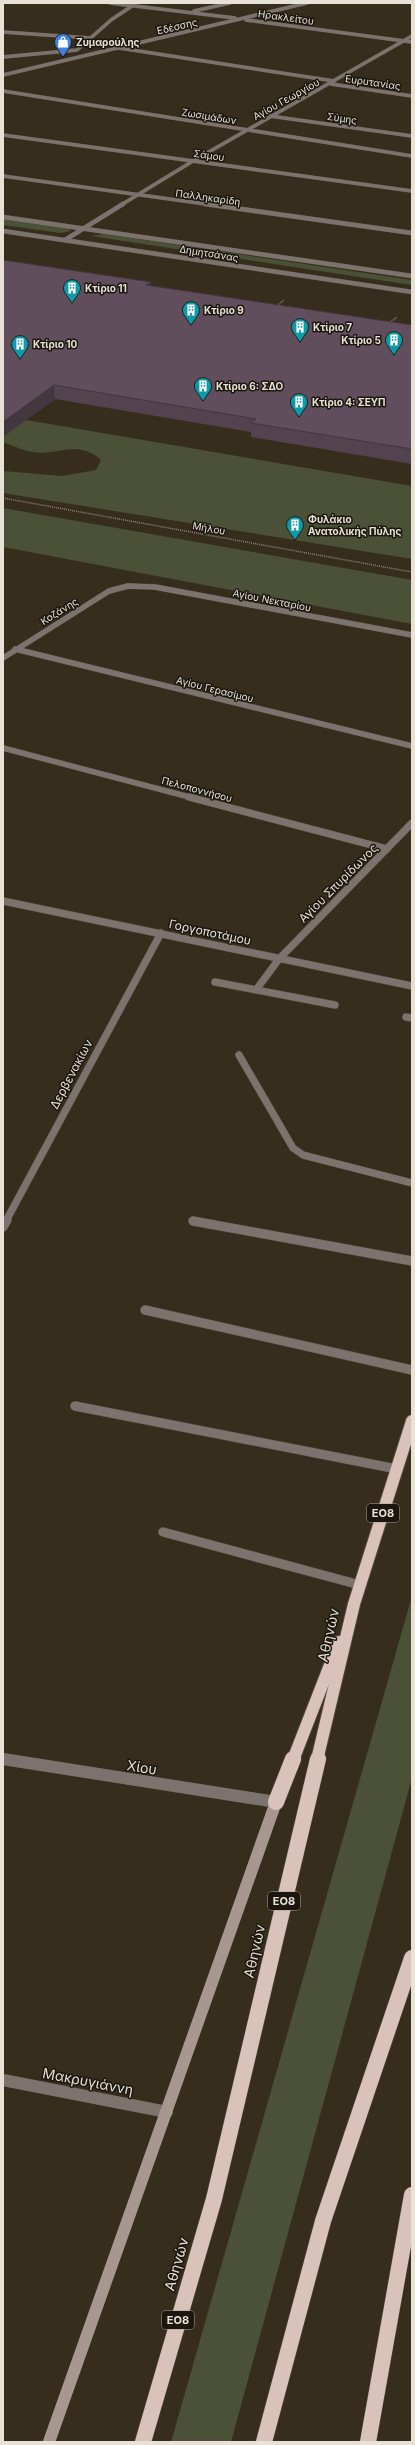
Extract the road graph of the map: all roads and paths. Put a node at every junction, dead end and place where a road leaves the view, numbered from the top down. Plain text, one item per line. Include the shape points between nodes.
1 (110, 3) edge
2 (230, 3) edge
3 (307, 3) edge
4 (135, 4) edge
5 (188, 12) junction
6 (240, 19) junction
7 (3, 32) edge
8 (412, 36) edge
9 (90, 38) junction
10 (402, 41) junction
11 (412, 42) edge
12 (119, 48) junction
13 (77, 50) junction
14 (84, 56) junction
15 (3, 57) edge
16 (3, 75) edge
17 (332, 82) junction
18 (3, 91) edge
19 (412, 96) edge
20 (270, 116) junction
21 (246, 130) junction
22 (3, 135) edge
23 (412, 136) edge
24 (412, 156) edge
25 (192, 161) junction
26 (3, 176) edge
27 (412, 191) edge
28 (137, 196) junction
29 (3, 217) edge
30 (85, 229) junction
31 (3, 231) edge
32 (412, 233) edge
33 (65, 240) junction
34 (412, 276) edge
35 (412, 292) edge
36 (284, 300) dead end
37 (273, 309) edge
38 (397, 317) dead end
39 (385, 327) edge
40 (3, 498) edge
41 (412, 572) edge
42 (128, 586) joint
43 (412, 635) edge
44 (15, 649) junction
45 (3, 658) edge
46 (412, 746) edge
47 (3, 748) edge
48 (412, 823) edge
49 (386, 849) junction
50 (3, 901) edge
51 (161, 933) junction
52 (279, 958) junction
53 (215, 982) dead end
54 (412, 986) edge
55 (256, 990) junction
56 (335, 1005) dead end
57 (239, 1055) dead end
58 (412, 1183) edge
59 (193, 1221) dead end
60 (3, 1227) edge
61 (412, 1261) edge
62 (145, 1310) dead end
63 (412, 1370) edge
64 (76, 1406) dead end
65 (412, 1421) edge
66 (397, 1469) junction
67 (163, 1532) dead end
68 (360, 1585) junction
69 (354, 1604) junction
70 (3, 1759) edge
71 (276, 1802) junction
72 (412, 1958) edge
73 (3, 2080) edge
74 (167, 2112) junction
75 (412, 2195) edge
76 (49, 2442) edge
77 (143, 2442) edge
78 (264, 2442) edge
79 (368, 2442) edge

1 - 4 street, Ηρακλείτου
2 - 5 street, Εδέσσης
3 - 6 street, Εδέσσης
4 - 5 street, Ηρακλείτου
4 - 9 street
5 - 6 street, Ηρακλείτου
6 - 10 street, Ηρακλείτου
6 - 12 street, Εδέσσης
7 - 9 street
8 - 10 street, Αγίου Γεωργίου
9 - 13 street
10 - 11 street, Ηρακλείτου
10 - 17 street, Αγίου Γεωργίου
12 - 14 street, Εδέσσης
12 - 17 street, Ευρυτανίας
13 - 14 street
13 - 15 street
14 - 16 street, Εδέσσης
17 - 19 street, Ευρυτανίας
17 - 20 street, Αγίου Γεωργίου
18 - 21 street, Ζωσιμάδων
20 - 21 street, Αγίου Γεωργίου
20 - 23 street, Σύμης
21 - 24 street, Ζωσιμάδων
21 - 25 street, Αγίου Γεωργίου
22 - 25 street, Σάμου
25 - 27 street, Σάμου
25 - 28 street, Αγίου Γεωργίου
26 - 28 street, Παλληκαρίδη
28 - 30 street, Αγίου Γεωργίου
28 - 32 street, Παλληκαρίδη
29 - 30 street, Δημητσάνας
30 - 33 street, Αγίου Γεωργίου
30 - 34 street, Δημητσάνας
31 - 33 street, Δημητσάνας
33 - 35 street, Δημητσάνας
36 - 37 path
38 - 39 path
40 - 41 path, Μήλου
42 - 43 street, Αγίου Νεκταρίου via 155,587
42 - 44 street, Κοζάνης via 109,591
44 - 45 street, Κοζάνης
44 - 46 street, Αγίου Γερασίμου
47 - 49 street, Πελοποννήσου
48 - 49 street, Αγίου Σπυρίδωνος
49 - 52 street, Αγίου Σπυρίδωνος
50 - 51 street, Γοργοποτάμου
51 - 52 street, Γοργοποτάμου
51 - 60 street, Δερβενακίων
52 - 54 street, Γοργοποτάμου
52 - 55 street, Αγίου Σπυρίδωνος
53 - 55 street
55 - 56 street
57 - 58 street via 293,1148 303,1155
59 - 61 street
62 - 63 street
64 - 66 street
65 - 66 highway, Αθηνών / ΕΟ8
66 - 68 highway, Αθηνών / ΕΟ8
67 - 68 street
68 - 69 highway, Αθηνών / ΕΟ8
69 - 71 highway
69 - 77 highway, Αθηνών / ΕΟ8 via 214,2199
70 - 71 street, Χίου
71 - 74 main road, Αθηνών
72 - 78 highway via 323,2221
73 - 74 street, Μακρυγιάννη
74 - 76 main road, Αθηνών
75 - 79 highway

